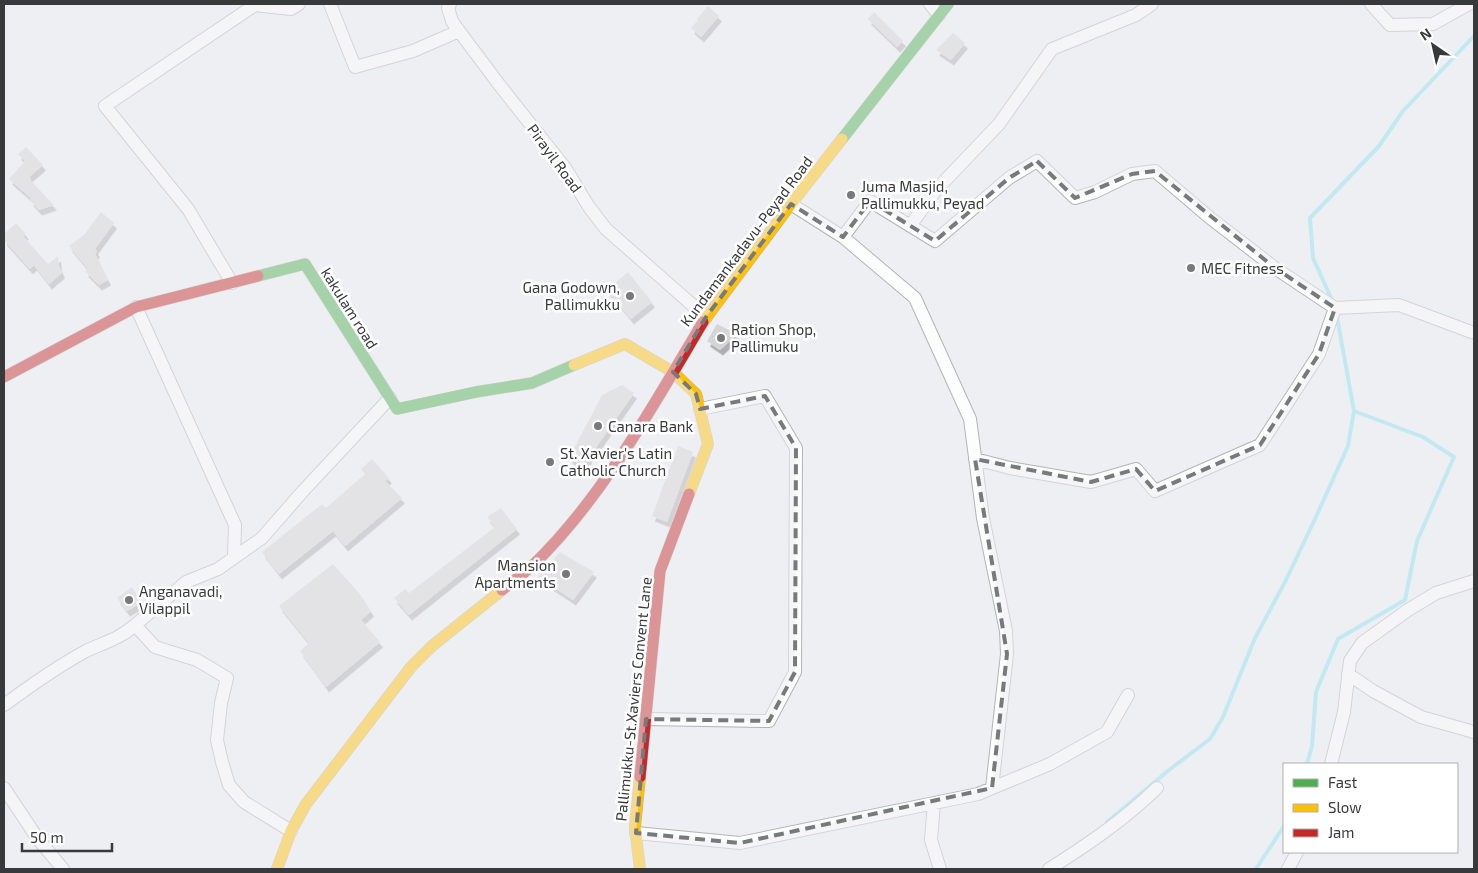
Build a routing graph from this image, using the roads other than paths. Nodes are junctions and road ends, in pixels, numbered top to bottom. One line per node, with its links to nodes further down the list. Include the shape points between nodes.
1 (254, 4): 2 (street, via 291,9); 15 (street, via 105,106 188,209)
2 (299, 4)
3 (330, 4): 11 (street, via 355,67 414,51)
4 (930, 4): 10 (street)
5 (948, 4): 10 (street, Kundamankadavu-Peyad Road)
6 (1152, 4): 13 (street, via 1136,15 1052,49 999,124 936,190)
7 (1371, 4): 8 (street, via 1390,25 1433,24)
8 (1470, 4)
9 (448, 5): 11 (street, Pirayil Road, via 452,21)
10 (939, 15): 12 (street, Kundamankadavu-Peyad Road)
11 (459, 31): 18 (street, Pirayil Road, via 566,169 606,230)
12 (791, 204): 14 (street); 18 (street, Kundamankadavu-Peyad Road)
13 (910, 226): 14 (street, via 870,201); 17 (street, via 934,241 1009,178 1037,161 1075,198 1132,174 1155,171 1275,268)
14 (843, 237): 24 (street, via 915,298 970,419)
15 (232, 283): 16 (street, kakulam road); 22 (street, kakulam road, via 305,264)
16 (136, 307): 21 (street, kakulam road); 25 (street, via 235,526)
17 (1336, 308): 19 (street, via 1399,305); 24 (street, via 1319,354 1260,445 1155,491 1136,470 1091,482)
18 (706, 317): 20 (street, Kundamankadavu-Peyad Road)
19 (1474, 333)
20 (673, 372): 22 (street, via 625,344 532,384 397,409); 23 (street, Pallimukku-St.Xaviers Convent Lane, via 696,394); 38 (street, Kundamankadavu-Peyad Road, via 604,481 571,523 532,566 432,646 412,667 306,804)
21 (4, 377)
22 (390, 398): 25 (street, via 262,538)
23 (700, 409): 31 (street, Pallimukku-St.Xaviers Convent Lane, via 708,444 660,571); 31 (street, via 765,396 796,448 795,672 770,721)
24 (975, 459): 35 (street, via 983,518 1006,631 1007,654)
25 (234, 558): 27 (street, via 218,569 186,582)
26 (1474, 581): 28 (street, via 1436,593 1362,643 1350,661)
27 (135, 626): 30 (street, via 127,633 85,652); 38 (street, via 155,647 197,660 227,678 217,740 229,785 244,802)
28 (1348, 674): 32 (street, via 1421,717); 33 (street, via 1344,712)
29 (1128, 695): 35 (street, via 1107,732 1050,764)
30 (4, 705)
31 (646, 719): 39 (street, Pallimukku-St.Xaviers Convent Lane)
32 (1474, 732)
33 (1331, 763)
34 (4, 788): 42 (street, via 38,839)
35 (992, 788): 37 (street)
36 (1157, 788): 45 (street, via 1089,844)
37 (934, 803): 39 (street, via 740,843); 41 (street, via 931,840)
38 (291, 831): 43 (street, Kundamankadavu-Peyad Road)
39 (636, 834): 44 (street, Pallimukku-St.Xaviers Convent Lane)
40 (1296, 853): 46 (street)
41 (938, 868)
42 (63, 869)
43 (278, 869)
44 (640, 869)
45 (1049, 869)
46 (1288, 869)

